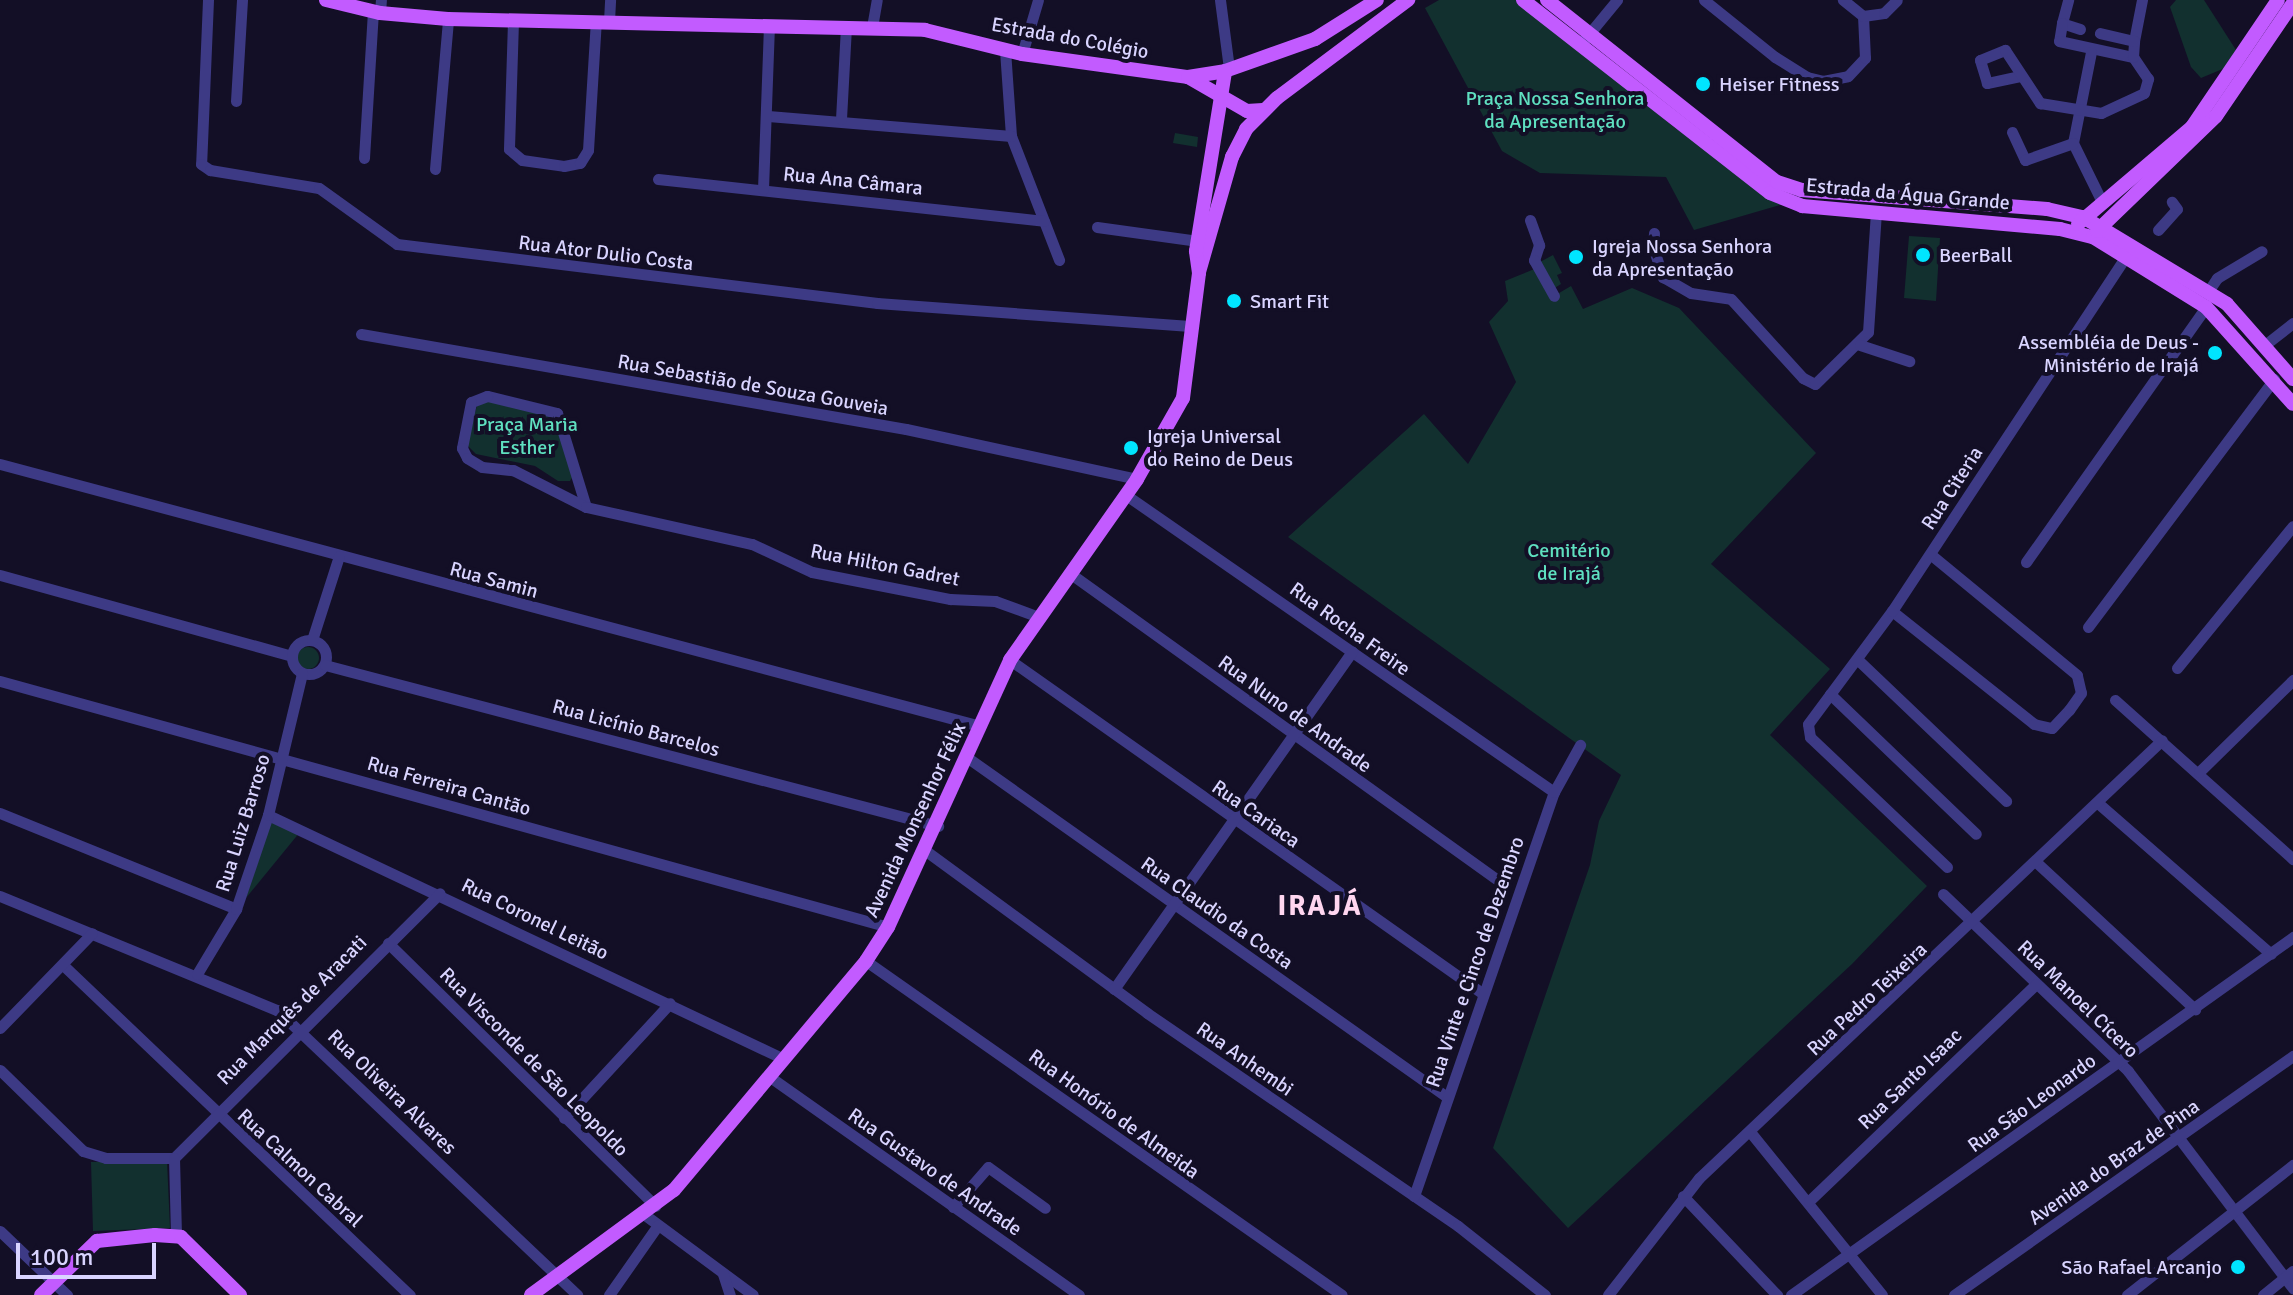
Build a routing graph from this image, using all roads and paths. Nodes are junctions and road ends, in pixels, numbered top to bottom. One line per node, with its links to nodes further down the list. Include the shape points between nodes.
1 (208, 0): 77 (street, Rua Ator Dulio Costa, via 201,164 319,188 397,244 877,303)
2 (242, 0): 42 (street)
3 (326, 0): 20 (main road, Estrada do Colégio)
4 (610, 0): 24 (street)
5 (877, 0): 28 (street)
6 (1038, 0): 36 (street)
7 (1220, 0): 38 (street)
8 (1377, 0): 38 (main road, via 1324,36)
9 (1408, 0): 44 (main road, Avenida Monsenhor Félix)
10 (1523, 0): 33 (main road, Estrada da Água Grande)
11 (1547, 0): 31 (main road, Estrada da Água Grande)
12 (1617, 0): 31 (street)
13 (1704, 0): 21 (street, via 1775,57 1823,81 1848,76 1865,58)
14 (1843, 0): 21 (street)
15 (1897, 0): 21 (street, via 1884,13)
16 (2068, 0): 25 (street)
17 (2142, 0): 32 (street)
18 (2278, 0): 55 (main road, via 2201,117)
19 (2293, 3): 61 (main road, via 2216,116)
20 (378, 8): 22 (main road, Estrada do Colégio); 50 (street)
21 (1863, 16)
22 (448, 19): 23 (main road, Estrada do Colégio); 51 (street)
23 (513, 21): 24 (main road, Estrada do Colégio); 24 (street, via 509,149 522,160 564,166 580,163 588,150)
24 (602, 21): 26 (main road, Estrada do Colégio)
25 (2062, 23): 29 (street); 35 (street, via 2059,41)
26 (769, 25): 27 (main road, Estrada do Colégio); 45 (street)
27 (846, 27): 28 (main road, Estrada do Colégio); 46 (street)
28 (872, 27): 34 (main road, Estrada do Colégio, via 925,30)
29 (2080, 29)
30 (2100, 33): 32 (street)
31 (1588, 34): 33 (street); 58 (main road, Estrada da Água Grande, via 1756,169 1786,186)
32 (2134, 41): 37 (street)
33 (1579, 46): 57 (main road, Estrada da Água Grande, via 1761,188 1802,206)
34 (1005, 50): 36 (main road, Estrada do Colégio); 48 (street)
35 (2091, 52): 37 (street); 43 (street)
36 (1022, 54): 40 (main road, Estrada do Colégio)
37 (2133, 57): 43 (street, via 2148,79 2144,93 2101,113)
38 (1227, 70): 40 (main road, Estrada do Colégio); 41 (main road, Avenida Monsenhor Félix)
39 (2020, 76): 43 (street, via 2040,103)
40 (1188, 77): 41 (main road, Estrada do Colégio)
41 (1223, 95): 44 (main road, Estrada do Colégio, via 1247,111); 54 (main road, Avenida Monsenhor Félix)
42 (236, 101)
43 (2080, 109): 49 (street)
44 (1263, 110): 62 (main road, Avenida Monsenhor Félix, via 1232,157)
45 (768, 116): 46 (street); 53 (street)
46 (841, 119): 48 (street)
47 (2012, 132): 49 (street, via 2025,160)
48 (1011, 136): 60 (street)
49 (2073, 143): 55 (street)
50 (364, 158)
51 (435, 169)
52 (658, 179): 53 (street, Rua Ana Câmara)
53 (763, 189): 60 (street, Rua Ana Câmara)
54 (1206, 199): 62 (main road, via 1209,223); 68 (main road, Avenida Monsenhor Félix)
55 (2101, 200): 58 (main road)
56 (2172, 202): 64 (street, via 2177,209)
57 (1876, 211): 65 (main road, Estrada da Água Grande); 80 (street, via 1872,318)
58 (2083, 217): 61 (main road, Estrada da Água Grande); 65 (main road)
59 (1530, 220): 74 (street, via 1539,245 1533,257)
60 (1044, 221): 71 (street)
61 (2109, 224): 67 (main road); 73 (main road, Estrada da Água Grande)
62 (1215, 226): 72 (main road, Avenida Monsenhor Félix)
63 (1097, 227): 68 (street)
64 (2158, 230)
65 (2073, 231): 67 (main road, Estrada da Água Grande)
66 (1654, 233): 80 (street, via 1663,277 1691,293 1731,299 1803,378 1815,384)
67 (2093, 237): 70 (main road, Estrada da Água Grande)
68 (1198, 241): 72 (main road, Avenida Monsenhor Félix)
69 (2262, 251): 73 (street, via 2217,278)
70 (2126, 256): 75 (main road, Estrada da Água Grande); 90 (street, Rua Citeria)
71 (1059, 260)
72 (1199, 273): 77 (main road, Avenida Monsenhor Félix)
73 (2209, 290): 79 (main road, Estrada da Água Grande)
74 (1554, 296)
75 (2206, 307): 82 (main road, Estrada da Água Grande); 92 (street)
76 (2293, 323): 79 (street)
77 (1193, 326): 86 (main road, Avenida Monsenhor Félix, via 1183,398)
78 (361, 334): 86 (street, Rua Sebastião de Souza Gouveia, via 906,429)
79 (2266, 344): 83 (main road, Estrada da Água Grande)
80 (1860, 345): 81 (street)
81 (1909, 361)
82 (2274, 379): 84 (main road, Estrada da Água Grande); 97 (street)
83 (2293, 379)
84 (2293, 404)
85 (0, 464): 91 (street, Rua Samin)
86 (1137, 479): 87 (main road, Avenida Monsenhor Félix)
87 (1126, 495): 93 (main road, Avenida Monsenhor Félix); 99 (street, Rua Rocha Freire)
88 (586, 507): 88 (street, Rua Hilton Gadret, via 557,413 487,396 471,402 462,448 467,458 482,467 513,470); 96 (street, Rua Hilton Gadret, via 766,548 812,572 950,599 995,601)
89 (2293, 526): 104 (street)
90 (1930, 554): 95 (street, Rua Citeria); 95 (street, via 2077,675 2081,693 2052,728 2034,724)
91 (339, 556): 98 (street); 110 (street, Rua Samin)
92 (2026, 562)
93 (1071, 574): 96 (main road, Avenida Monsenhor Félix); 111 (street, Rua Nuno de Andrade)
94 (0, 575): 100 (street)
95 (1892, 611): 101 (street, Rua Citeria)
96 (1039, 617): 102 (main road, Avenida Monsenhor Félix)
97 (2088, 627)
98 (312, 640): 100 (street, via 301,642); 103 (street, via 324,649)
99 (1352, 651): 111 (street); 117 (street, Rua Rocha Freire)
100 (292, 656): 105 (street)
101 (1857, 659): 108 (street, Rua Citeria); 118 (street)
102 (1010, 660): 110 (main road, Avenida Monsenhor Félix); 122 (street, Rua Cariaca)
103 (325, 665): 105 (street, via 312,674); 123 (street, Rua Licínio Barcelos)
104 (2177, 668)
105 (302, 673): 114 (street, Rua Luiz Barroso)
106 (2293, 680): 116 (street)
107 (0, 681): 114 (street, Rua Ferreira Cantão)
108 (1830, 694): 124 (street); 128 (street, Rua Citeria, via 1808,724 1810,737)
109 (2115, 700): 112 (street)
110 (980, 726): 115 (main road, Avenida Monsenhor Félix)
111 (1291, 735): 122 (street); 129 (street, Rua Nuno de Andrade)
112 (2162, 740): 116 (street); 119 (street, Rua Pedro Teixeira)
113 (1580, 745): 117 (street, Rua Vinte e Cinco de Dezembro)
114 (282, 758): 121 (street, Rua Luiz Barroso); 136 (street, Rua Ferreira Cantão)
115 (968, 758): 123 (main road, Avenida Monsenhor Félix); 133 (street, Rua Claudio da Costa)
116 (2199, 772): 126 (street)
117 (1554, 792): 146 (street, Rua Vinte e Cinco de Dezembro)
118 (2006, 801)
119 (2099, 804): 127 (street, Rua Pedro Teixeira); 140 (street)
120 (0, 813): 134 (street)
121 (268, 815): 130 (street, Rua Coronel Leitão); 134 (street, Rua Luiz Barroso)
122 (1232, 819): 133 (street); 146 (street, Rua Cariaca)
123 (938, 826): 125 (main road, Avenida Monsenhor Félix)
124 (1976, 834)
125 (926, 851): 136 (main road, Avenida Monsenhor Félix); 145 (street, Rua Anhembi)
126 (2293, 859)
127 (2036, 862): 135 (street, Rua Pedro Teixeira); 148 (street)
128 (1947, 867)
129 (1499, 881)
130 (440, 893): 139 (street, Rua Marquês de Aracati); 147 (street, Rua Coronel Leitão)
131 (1943, 894): 135 (street, Rua Manoel Cícero)
132 (0, 896): 137 (street, Rua Oliveira Alvares)
133 (1172, 904): 145 (street); 156 (street, Rua Claudio da Costa)
134 (236, 909): 143 (street, Rua Luiz Barroso)
135 (1974, 923): 144 (street, Rua Manoel Cícero); 159 (street, Rua Pedro Teixeira)
136 (888, 927): 141 (main road, Avenida Monsenhor Félix)
137 (92, 933): 142 (street); 143 (street, Rua Oliveira Alvares)
138 (2293, 937): 140 (street, Rua São Leonardo)
139 (388, 943): 150 (street, Rua Marquês de Aracati); 158 (street, Rua Visconde de São Leopoldo)
140 (2271, 954): 148 (street, Rua São Leonardo)
141 (866, 961): 152 (main road, Avenida Monsenhor Félix); 189 (street, Rua Honório de Almeida)
142 (63, 965): 149 (street); 157 (street, Rua Calmon Cabral)
143 (197, 974): 150 (street, Rua Oliveira Alvares, via 277,1010)
144 (2036, 984): 153 (street, Rua Manoel Cícero); 165 (street, Rua Santo Isaac)
145 (1114, 989): 163 (street, Rua Anhembi)
146 (1482, 993): 156 (street, Rua Vinte e Cinco de Dezembro)
147 (670, 1003): 152 (street, Rua Coronel Leitão); 158 (street)
148 (2195, 1009): 153 (street, Rua São Leonardo)
149 (0, 1028)
150 (300, 1028): 157 (street, Rua Marquês de Aracati); 176 (street, Rua Oliveira Alvares)
151 (2293, 1056): 160 (street, Avenida do Braz de Pina)
152 (784, 1059): 155 (main road, Avenida Monsenhor Félix)
153 (2120, 1062): 160 (street, Rua Manoel Cícero); 173 (street, Rua São Leonardo)
154 (0, 1070): 161 (street, via 83,1151 106,1158)
155 (770, 1077): 166 (street, Rua Gustavo de Andrade); 168 (main road, Avenida Monsenhor Félix, via 701,1162)
156 (1447, 1097): 163 (street, Rua Vinte e Cinco de Dezembro)
157 (217, 1114): 161 (street, Rua Marquês de Aracati); 182 (street, Rua Calmon Cabral)
158 (564, 1118): 168 (street, Rua Visconde de São Leopoldo)
159 (1751, 1133): 164 (street, Rua Pedro Teixeira); 165 (street)
160 (2179, 1138): 169 (street, Rua Manoel Cícero); 195 (street, Avenida do Braz de Pina)
161 (174, 1158): 172 (street)
162 (2293, 1165): 169 (street)
163 (1414, 1196): 190 (street, Rua Anhembi)
164 (1683, 1196): 191 (street, Rua Pedro Teixeira); 192 (street)
165 (1809, 1201): 173 (street)
166 (953, 1207): 167 (street, via 988,1167); 188 (street, Rua Gustavo de Andrade)
167 (1045, 1208)
168 (650, 1210): 170 (street, Rua Visconde de São Leopoldo); 176 (main road, Avenida Monsenhor Félix)
169 (2233, 1211): 175 (street, Rua Manoel Cícero); 196 (street)
170 (658, 1225): 174 (street, Rua Visconde de São Leopoldo); 185 (street)
171 (0, 1231): 177 (street)
172 (176, 1236): 177 (main road, via 97,1241); 181 (main road)
173 (1852, 1253): 193 (street, Rua São Leonardo); 194 (street)
174 (723, 1273): 186 (street); 187 (street, Rua Visconde de São Leopoldo)
175 (2289, 1274): 178 (street, Rua Manoel Cícero); 197 (street)
176 (559, 1276): 183 (main road, Avenida Monsenhor Félix); 184 (street, Rua Oliveira Alvares)
177 (54, 1282): 179 (main road); 180 (street)
178 (2293, 1288)
179 (41, 1295)
180 (67, 1295)
181 (240, 1295)
182 (410, 1295)
183 (531, 1295)
184 (577, 1295)
185 (609, 1295)
186 (730, 1295)
187 (753, 1295)
188 (1079, 1295)
189 (1342, 1295)
190 (1545, 1295)
191 (1608, 1295)
192 (1777, 1295)
193 (1791, 1295)
194 (1882, 1295)
195 (1954, 1295)
196 (2127, 1295)
197 (2263, 1295)

